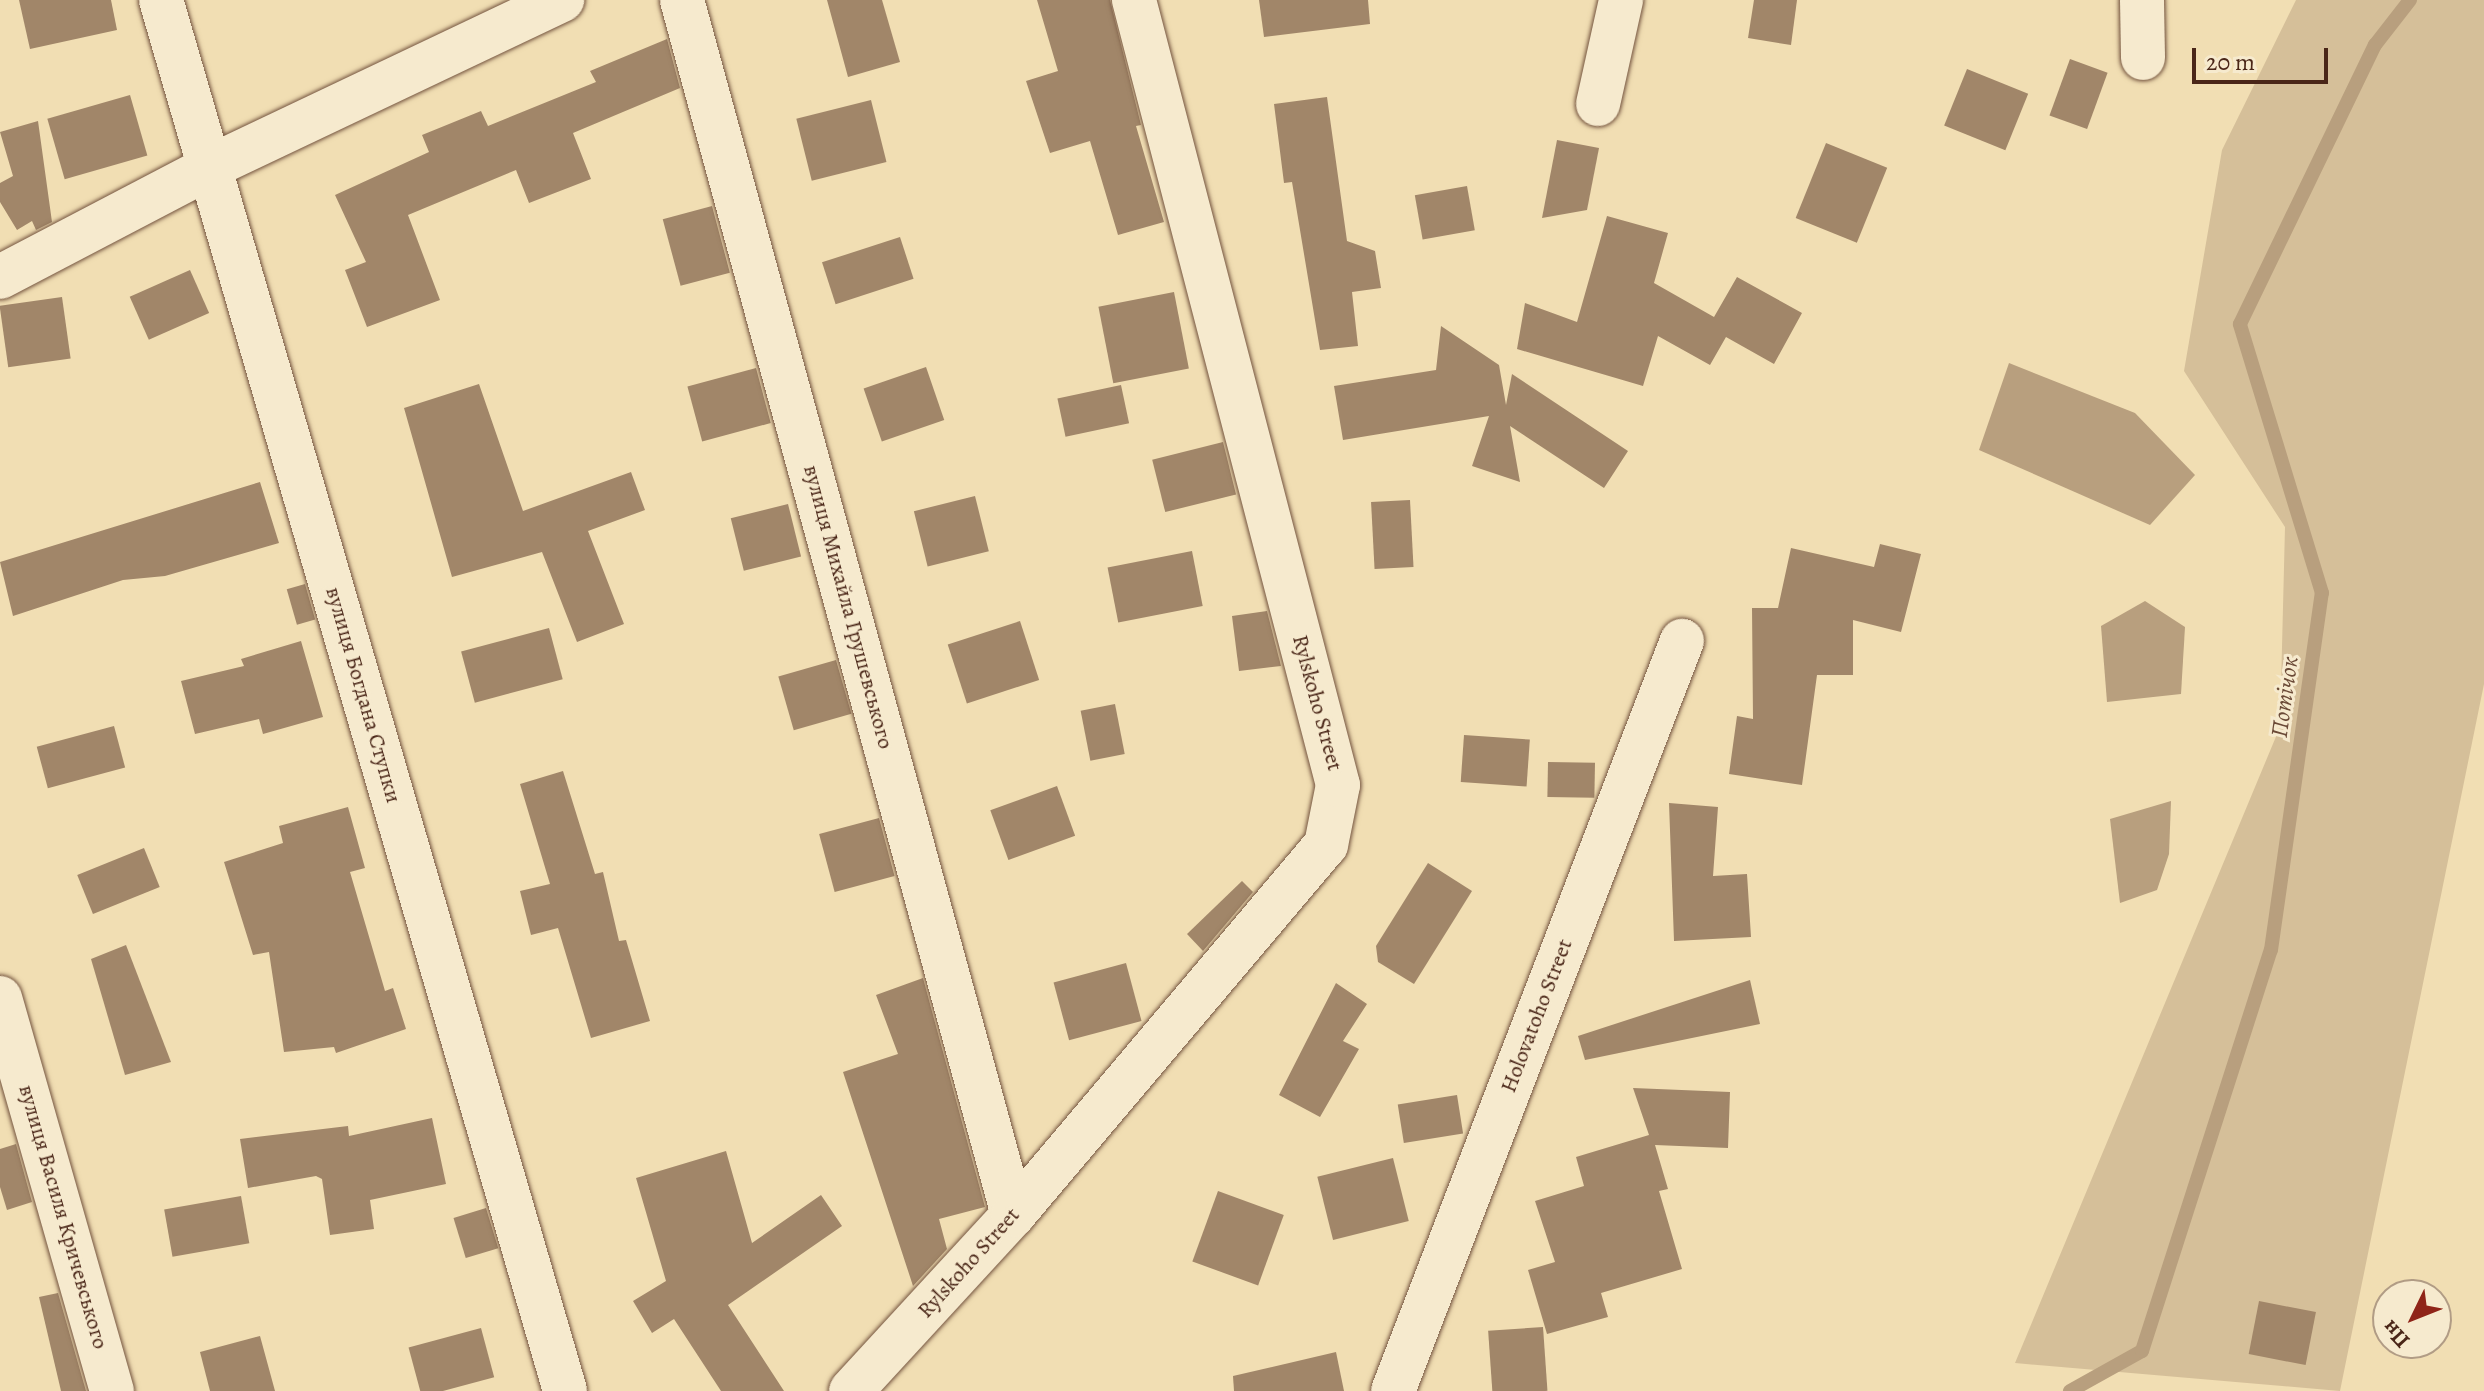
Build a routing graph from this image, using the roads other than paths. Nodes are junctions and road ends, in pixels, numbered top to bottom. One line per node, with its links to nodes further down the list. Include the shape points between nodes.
1 (161, 0): 9 (street, вулиця Богдана Ступки)
2 (562, 0): 9 (street)
3 (682, 0): 13 (street, вулиця Михайла Грушевського)
4 (1134, 0): 13 (street, Rylskoho Street, via 1338,785 1326,845)
5 (1621, 0): 8 (street)
6 (2142, 0): 7 (street)
7 (2143, 58)
8 (1598, 104)
9 (210, 167): 10 (street); 15 (street, вулиця Богдана Ступки)
10 (0, 277)
11 (1682, 641): 17 (street, Holovatoho Street)
12 (0, 998): 14 (street, вулиця Василя Кричевського)
13 (1013, 1215): 16 (street, Rylskoho Street)
14 (112, 1391)
15 (565, 1391)
16 (851, 1391)
17 (1393, 1391)

